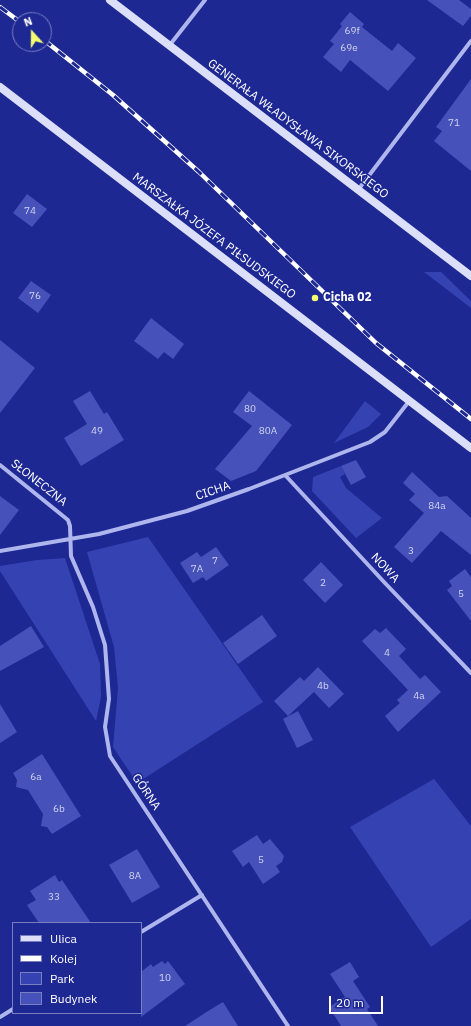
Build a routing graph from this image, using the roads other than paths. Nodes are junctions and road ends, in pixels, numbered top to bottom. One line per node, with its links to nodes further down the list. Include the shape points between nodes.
1 (110, 0): 4 (main road, GENERAŁA WŁADYSŁAWA SIKORSKIEGO)
2 (204, 0): 4 (street)
3 (471, 41): 6 (street)
4 (169, 46): 6 (main road, GENERAŁA WŁADYSŁAWA SIKORSKIEGO)
5 (0, 87): 8 (main road, MARSZAŁKA JÓZEFA PIŁSUDSKIEGO)
6 (358, 190): 7 (main road, GENERAŁA WŁADYSŁAWA SIKORSKIEGO)
7 (471, 276)
8 (410, 400): 9 (main road, MARSZAŁKA JÓZEFA PIŁSUDSKIEGO); 11 (street, CICHA, via 385,432 370,442)
9 (471, 448)
10 (0, 465): 12 (street, SŁONECZNA, via 66,517)
11 (285, 475): 12 (street, CICHA, via 187,511); 14 (street, NOWA)
12 (71, 539): 13 (street, CICHA); 15 (street, GÓRNA, via 71,556 94,607 105,645 109,699 106,727 110,756)
13 (0, 551)
14 (471, 673)
15 (202, 895): 16 (street); 19 (street, GÓRNA)
16 (142, 931)
17 (12, 1010): 18 (street)
18 (0, 1017)
19 (288, 1026)

